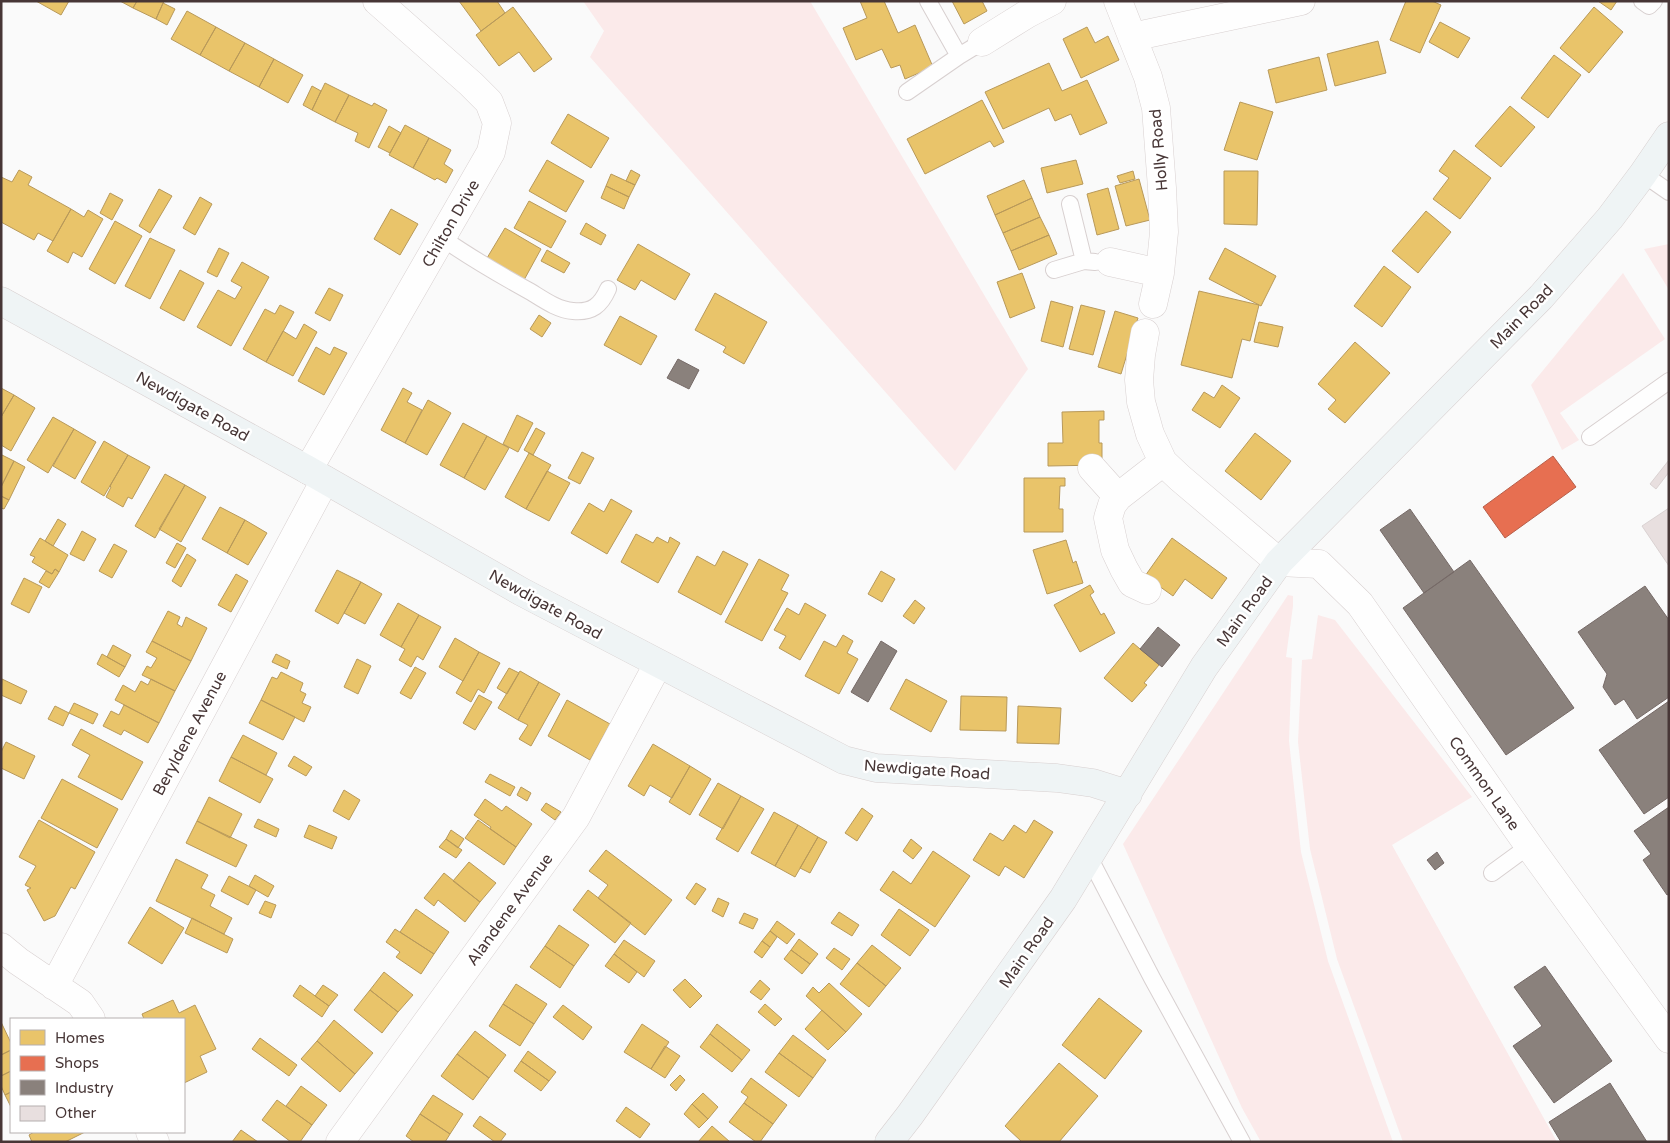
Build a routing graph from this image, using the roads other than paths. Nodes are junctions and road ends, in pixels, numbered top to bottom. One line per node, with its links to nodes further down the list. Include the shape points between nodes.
1 (377, 1): 17 (street, Chilton Drive, via 489,102 497,123 491,152)
2 (928, 1): 11 (lane)
3 (1052, 1): 8 (street)
4 (1118, 1): 9 (street, Holly Road)
5 (1300, 1): 9 (street)
6 (1642, 1): 7 (lane, via 1649,6)
7 (1654, 1)
8 (1025, 7): 10 (street)
9 (1132, 37): 20 (street, Holly Road, via 1156,108 1164,232)
10 (982, 42): 11 (lane)
11 (959, 56): 12 (lane)
12 (907, 92)
13 (1669, 136): 14 (main road, Main Road)
14 (1643, 174): 15 (lane); 31 (main road, Main Road, via 1610,218 1541,296)
15 (1669, 192)
16 (1070, 204): 18 (lane)
17 (442, 238): 21 (lane, via 558,308 572,311 596,308); 29 (street, Chilton Drive)
18 (1097, 262): 19 (lane); 20 (street)
19 (1054, 270)
20 (1160, 273): 23 (street, Holly Road)
21 (608, 289)
22 (1, 301): 29 (main road, Newdigate Road)
23 (1153, 304)
24 (1145, 333): 27 (street, via 1140,402 1150,434)
25 (1669, 381): 26 (lane)
26 (1590, 437)
27 (1164, 462): 30 (street); 31 (street)
28 (1092, 468): 30 (street)
29 (316, 475): 33 (main road, Newdigate Road, via 522,592); 39 (street, Beryldene Avenue)
30 (1118, 497): 32 (street, via 1108,518 1115,550 1132,583)
31 (1279, 562): 34 (main road, Main Road, via 1204,667); 35 (street, Common Lane, via 1319,564 1360,604)
32 (1147, 590)
33 (658, 664): 34 (main road, Newdigate Road, via 844,760 876,768 1056,778 1093,783); 42 (street, Alandene Avenue, via 576,817)
34 (1128, 794): 36 (main road, Main Road)
35 (1529, 846): 37 (lane); 41 (street, Common Lane)
36 (1089, 858): 43 (main road, Main Road, via 1002,987); 44 (lane)
37 (1492, 873)
38 (1, 947): 39 (street)
39 (54, 986): 40 (street, via 80,1003)
40 (90, 1018)
41 (1669, 1039)
42 (340, 1142)
43 (888, 1142)
44 (1242, 1142)

